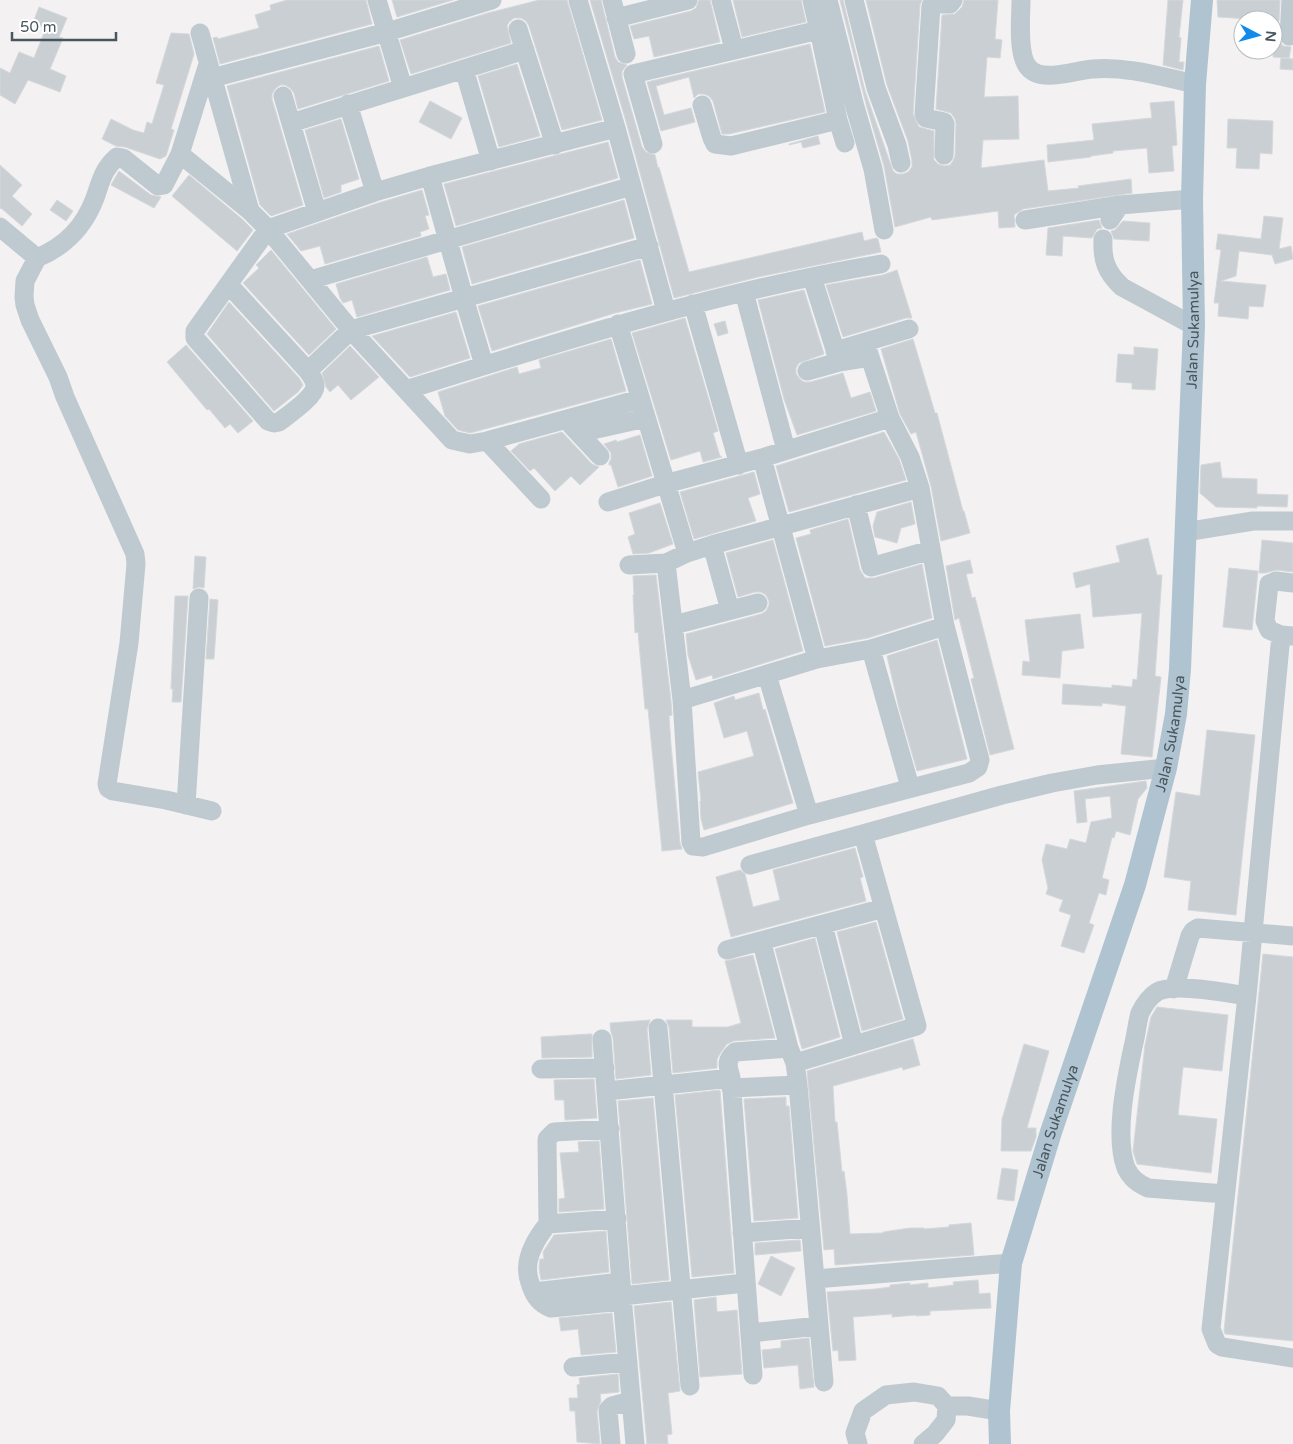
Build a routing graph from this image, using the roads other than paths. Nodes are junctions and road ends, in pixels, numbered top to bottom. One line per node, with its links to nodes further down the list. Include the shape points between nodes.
1 (377, 0): 16 (street)
2 (492, 0): 16 (street)
3 (578, 0): 31 (street)
4 (688, 0): 13 (street)
5 (721, 0): 19 (street)
6 (812, 0): 15 (street)
7 (828, 0): 48 (street, via 854,107 874,169)
8 (854, 0): 38 (street, via 876,88)
9 (953, 0): 36 (street, via 950,4 932,6 924,114 926,118 946,124)
10 (1021, 0): 24 (street, via 1021,50 1023,60 1033,72 1048,76 1107,68)
11 (1291, 0): 18 (street)
12 (1200, 1): 24 (main road, Jalan Sukamulya)
13 (614, 9): 21 (street)
14 (518, 29): 20 (street)
15 (819, 30): 19 (street); 29 (street)
16 (387, 32): 23 (street); 25 (street)
17 (200, 34): 23 (street)
18 (1289, 36)
19 (734, 49): 33 (street, via 633,74)
20 (525, 50): 22 (street); 34 (street)
21 (626, 54)
22 (464, 69): 25 (street); 37 (street)
23 (210, 71): 35 (street); 43 (street)
24 (1195, 84): 42 (main road, Jalan Sukamulya)
25 (403, 88): 27 (street)
26 (283, 96): 30 (street)
27 (348, 104): 30 (street); 41 (street)
28 (702, 105): 29 (street, via 715,144 723,146)
29 (838, 120): 32 (street)
30 (291, 123): 44 (street)
31 (616, 128): 34 (street); 40 (street)
32 (844, 142)
33 (654, 144)
34 (555, 145): 37 (street)
35 (180, 154): 43 (street); 52 (street, via 164,185 160,186 117,156 104,171 85,221 53,252)
36 (944, 155)
37 (491, 161): 39 (street)
38 (901, 163)
39 (430, 176): 41 (street); 49 (street)
40 (632, 186): 49 (street); 51 (street)
41 (375, 192): 44 (street)
42 (1192, 198): 45 (street, via 1115,213); 62 (main road, Jalan Sukamulya)
43 (250, 211): 47 (street)
44 (317, 212): 47 (street)
45 (1025, 220)
46 (0, 226): 52 (street)
47 (268, 230): 55 (street); 56 (street)
48 (884, 230)
49 (448, 239): 55 (street); 58 (street)
50 (1103, 239): 62 (street, via 1102,254 1106,268 1122,287)
51 (649, 246): 58 (street); 60 (street)
52 (37, 258): 108 (street, via 25,281 27,313 136,559 129,643 108,788)
53 (880, 264): 54 (street)
54 (812, 277): 57 (street); 66 (street)
55 (310, 280): 64 (street)
56 (229, 286): 68 (street); 68 (street, via 194,335 268,422 280,422 312,395 315,384)
57 (744, 292): 59 (street); 77 (street)
58 (464, 298): 64 (street); 67 (street)
59 (693, 304): 60 (street); 80 (street)
60 (666, 311): 61 (street)
61 (618, 324): 67 (street); 71 (street)
62 (1194, 326): 88 (main road, Jalan Sukamulya)
63 (909, 329): 65 (street)
64 (351, 330): 68 (street); 70 (street)
65 (867, 350): 66 (street); 73 (street)
66 (837, 357): 69 (street)
67 (484, 365): 70 (street)
68 (308, 371)
69 (808, 371)
70 (406, 390): 76 (street, via 452,440 462,444)
71 (640, 399): 72 (street); 74 (street)
72 (646, 418): 75 (street); 81 (street)
73 (890, 418): 77 (street); 82 (street, via 910,458)
74 (565, 419): 75 (street); 76 (street)
75 (579, 432): 78 (street)
76 (488, 441): 83 (street)
77 (786, 450): 79 (street)
78 (600, 456)
79 (762, 458): 80 (street); 87 (street)
80 (738, 465): 81 (street)
81 (665, 484): 84 (street); 91 (street)
82 (920, 488): 85 (street); 90 (street)
83 (541, 499)
84 (608, 502)
85 (856, 505): 87 (street); 90 (street, via 871,567)
86 (1293, 521): 88 (street, via 1253,521)
87 (781, 527): 89 (street); 102 (street)
88 (1185, 532): 105 (main road, Jalan Sukamulya, via 1180,669)
89 (712, 545): 91 (street); 97 (street)
90 (931, 550): 99 (street)
91 (686, 553): 92 (street)
92 (666, 563): 93 (street); 98 (street)
93 (628, 565)
94 (1293, 583): 100 (street, via 1276,581 1269,584 1265,621 1269,630)
95 (199, 598): 108 (street)
96 (758, 603): 97 (street)
97 (730, 610): 98 (street)
98 (674, 625): 104 (street)
99 (945, 626): 101 (street); 106 (street, via 980,760 978,767 969,773)
100 (1287, 636): 115 (street)
101 (872, 649): 102 (street); 106 (street)
102 (817, 659): 103 (street)
103 (767, 675): 104 (street); 110 (street)
104 (682, 700): 110 (street, via 693,846 703,847)
105 (1166, 768): 111 (street, via 1052,783); 137 (main road, Jalan Sukamulya, via 1135,885 1051,1132)
106 (910, 787): 107 (street)
107 (862, 800): 110 (street); 111 (street)
108 (186, 805): 109 (street)
109 (212, 811)
110 (809, 815)
111 (866, 832): 112 (street); 113 (street)
112 (750, 865)
113 (884, 908): 114 (street); 123 (street, via 917,1026)
114 (823, 925): 118 (street); 123 (street)
115 (1252, 932): 116 (street); 119 (street, via 1205,928 1193,931); 120 (street)
116 (1293, 936)
117 (763, 948): 124 (street)
118 (727, 950)
119 (1174, 989): 120 (street); 132 (street, via 1158,991 1140,1014 1124,1089 1121,1122 1123,1156 1132,1178 1148,1188)
120 (1247, 996): 132 (street)
121 (658, 1028): 128 (street)
122 (602, 1039): 125 (street)
123 (854, 1045): 124 (street)
124 (792, 1055): 127 (street, via 735,1052 728,1062); 129 (street)
125 (605, 1068): 126 (street); 130 (street)
126 (541, 1070)
127 (731, 1083): 128 (street); 129 (street); 136 (street)
128 (664, 1085): 130 (street); 140 (street)
129 (798, 1085): 135 (street)
130 (607, 1091): 131 (street)
131 (610, 1129): 133 (street); 134 (street, via 554,1132 547,1139)
132 (1225, 1194): 144 (street, via 1211,1319 1214,1339 1222,1347)
133 (617, 1220): 134 (street); 141 (street)
134 (548, 1224): 141 (street, via 539,1234 529,1263 528,1274 534,1292)
135 (810, 1228): 136 (street); 138 (street)
136 (742, 1233): 139 (street)
137 (1011, 1263): 138 (street); 152 (main road, Jalan Sukamulya)
138 (815, 1279): 142 (street)
139 (745, 1283): 140 (street); 143 (street)
140 (680, 1291): 141 (street); 149 (street)
141 (622, 1293): 145 (street)
142 (819, 1326): 143 (street); 148 (street)
143 (750, 1333): 147 (street)
144 (1293, 1358)
145 (628, 1362): 146 (street); 150 (street)
146 (573, 1367)
147 (753, 1375)
148 (824, 1382)
149 (690, 1386)
150 (631, 1401): 153 (street, via 609,1407); 154 (street)
151 (946, 1406): 152 (street); 155 (street, via 938,1396 914,1392 886,1395 863,1410 855,1433); 156 (street, via 946,1420)
152 (999, 1411): 157 (main road, Jalan Sukamulya)
153 (611, 1444)
154 (635, 1444)
155 (858, 1444)
156 (923, 1444)
157 (1000, 1444)

